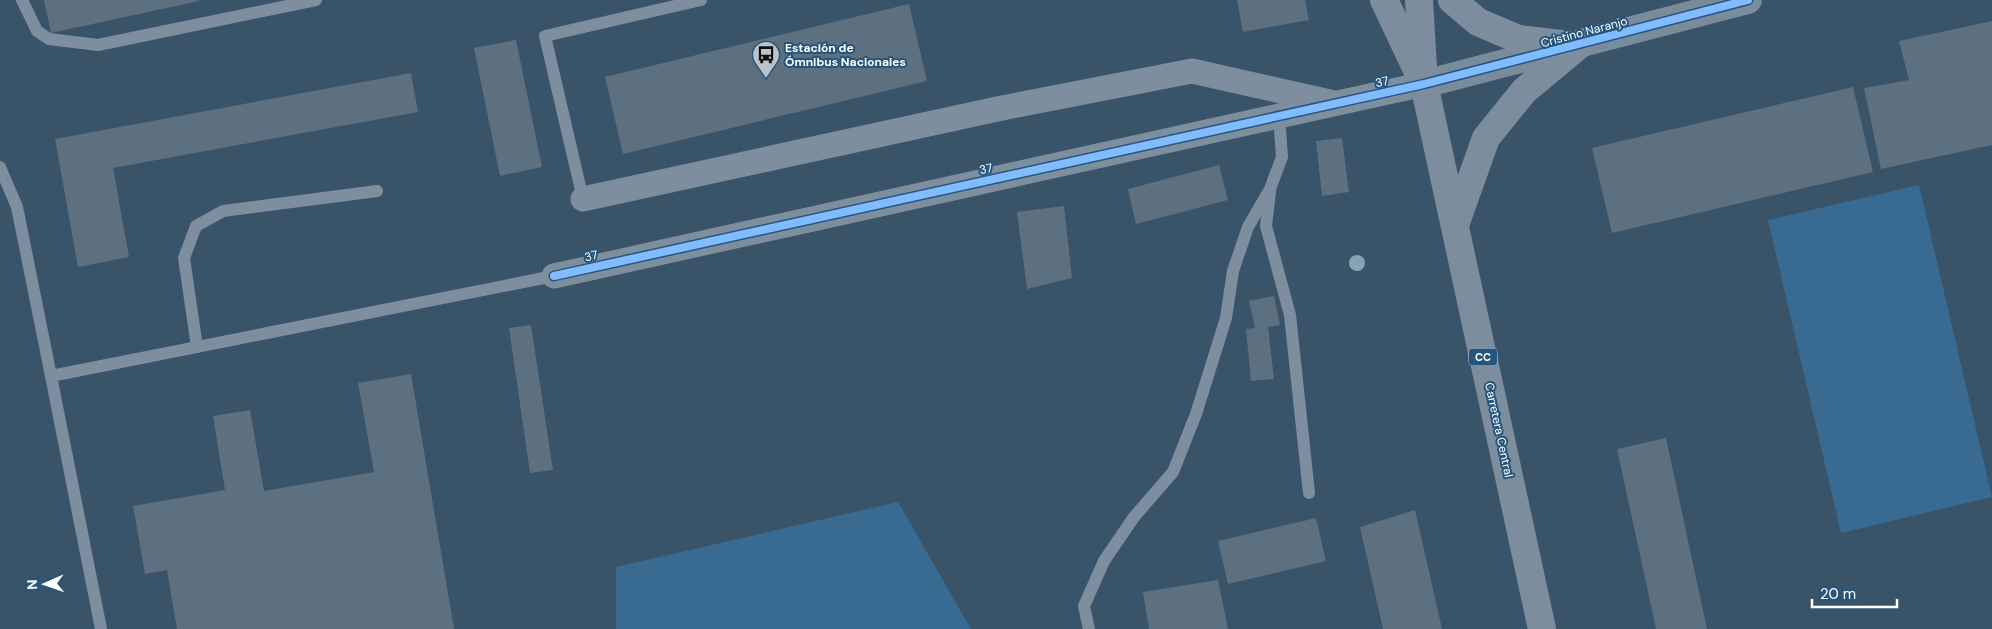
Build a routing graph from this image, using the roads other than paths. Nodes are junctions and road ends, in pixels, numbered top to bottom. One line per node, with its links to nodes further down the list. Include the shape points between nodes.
1 (22, 0): 2 (lane, via 37,31 49,39 98,45)
2 (316, 0)
3 (701, 0): 15 (lane, via 545,36)
4 (1384, 0): 9 (main road, Carretera Central / CC)
5 (1419, 0): 9 (main road, Carretera Central / CC)
6 (1452, 0): 8 (main road, via 1478,22 1518,39)
7 (1748, 0): 8 (street, Cristino Naranjo)
8 (1578, 46): 9 (street, Cristino Naranjo); 16 (main road, via 1524,91 1486,138)
9 (1424, 84): 10 (street, 37); 16 (main road, Carretera Central / CC)
10 (1337, 103): 11 (street, 37); 15 (street, 37, via 1192,71 1002,108)
11 (1279, 116): 13 (lane, via 1282,157); 17 (street, 37)
12 (0, 167): 19 (lane, via 18,207)
13 (1270, 189): 20 (lane, via 1266,226 1290,315); 22 (lane, via 1248,227 1234,271 1214,360 1173,472 1134,517 1104,562 1084,606)
14 (377, 191): 18 (lane, via 223,211 196,226 184,258)
15 (582, 199)
16 (1455, 225): 23 (main road, Carretera Central / CC)
17 (554, 276): 18 (lane)
18 (197, 347): 19 (lane)
19 (51, 376): 21 (lane)
20 (1309, 493)
21 (101, 629)
22 (1089, 629)
23 (1542, 629)

